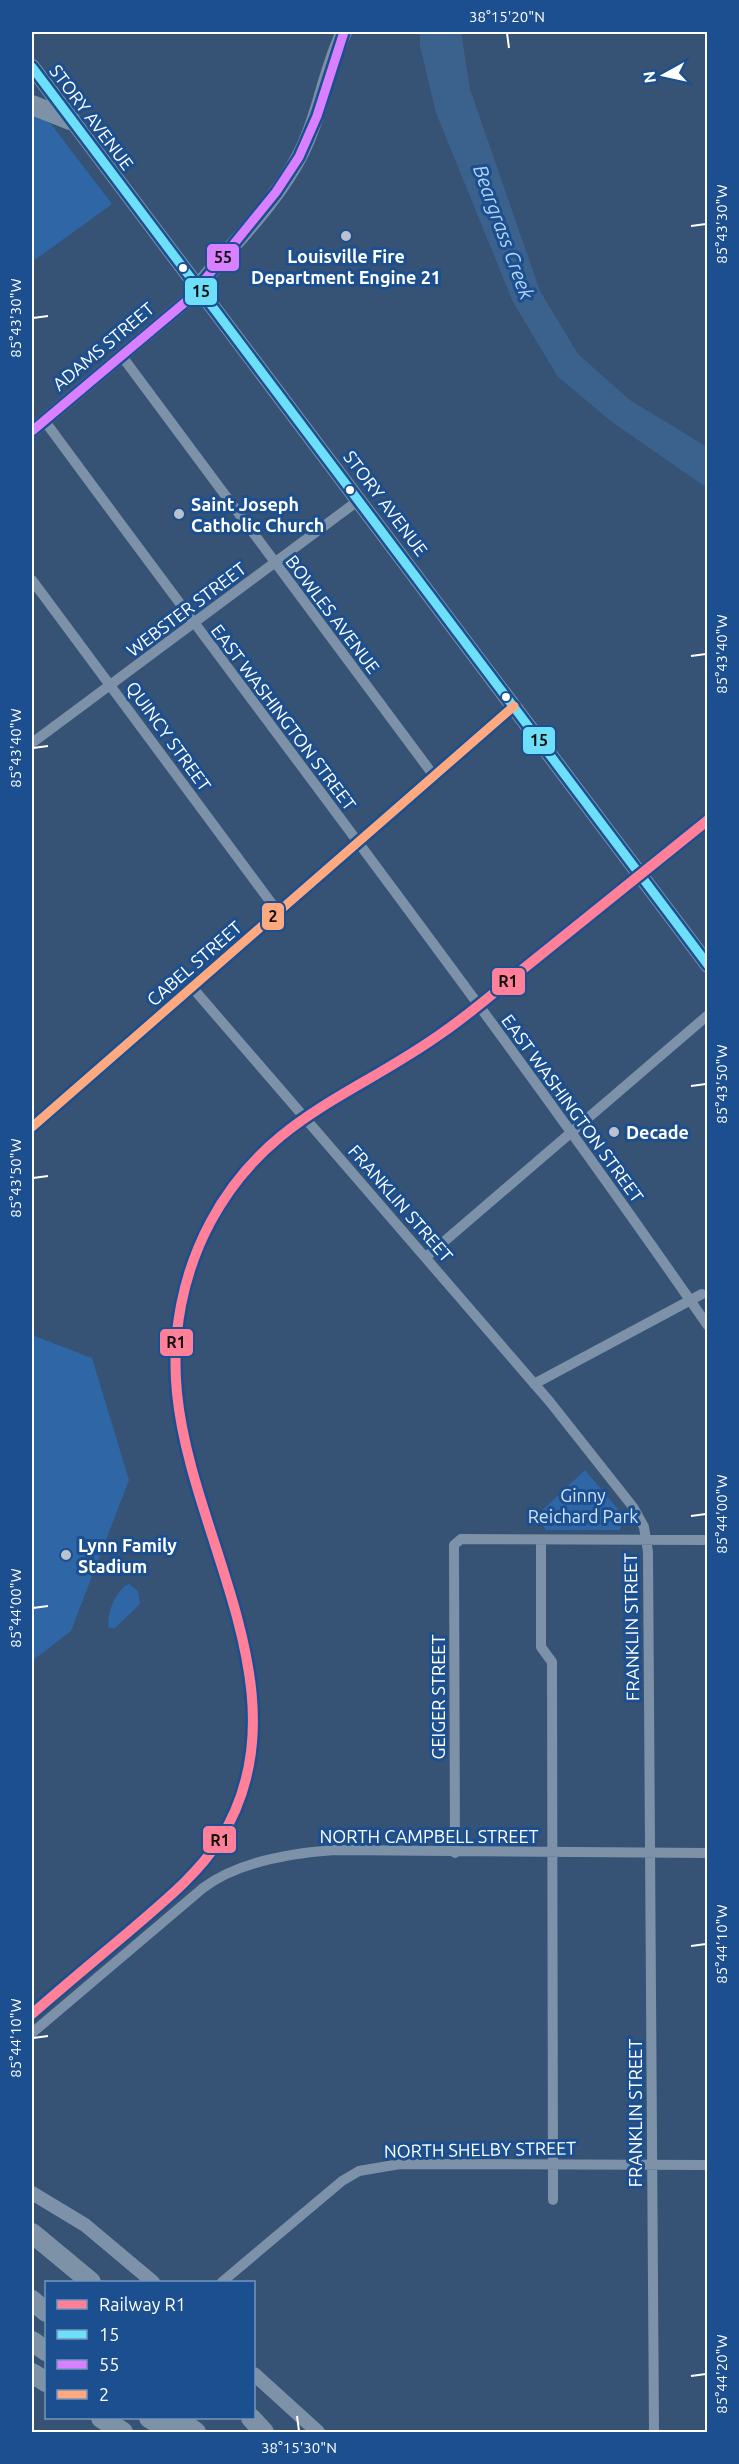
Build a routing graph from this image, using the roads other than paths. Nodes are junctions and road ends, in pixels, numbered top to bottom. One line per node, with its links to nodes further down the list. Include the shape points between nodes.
1 (344, 32): 5 (main road, via 317,116 299,157 276,192)
2 (32, 68): 4 (main road, STORY AVENUE)
3 (32, 105): 4 (highway)
4 (70, 120): 5 (main road, STORY AVENUE)
5 (197, 288): 6 (street, ADAMS STREET); 9 (main road, STORY AVENUE)
6 (121, 355): 7 (street, ADAMS STREET); 10 (street, BOWLES AVENUE)
7 (44, 420): 8 (street, ADAMS STREET); 12 (street, EAST WASHINGTON STREET)
8 (32, 431)
9 (359, 500): 10 (street, WEBSTER STREET); 14 (main road, STORY AVENUE)
10 (276, 563): 12 (street, WEBSTER STREET); 16 (street, BOWLES AVENUE)
11 (32, 580): 13 (street, QUINCY STREET)
12 (194, 623): 13 (street, WEBSTER STREET); 17 (street, EAST WASHINGTON STREET)
13 (111, 686): 15 (street, WEBSTER STREET); 18 (street, QUINCY STREET)
14 (514, 706): 16 (street, CABEL STREET); 19 (main road, STORY AVENUE)
15 (32, 743)
16 (434, 776): 17 (street, CABEL STREET)
17 (358, 843): 18 (street, CABEL STREET); 23 (street, EAST WASHINGTON STREET)
18 (278, 912): 20 (street, CABEL STREET)
19 (707, 964)
20 (191, 986): 22 (street, CABEL STREET); 24 (street, FRANKLIN STREET)
21 (708, 1015): 23 (street)
22 (32, 1127)
23 (572, 1132): 24 (street); 26 (street, EAST WASHINGTON STREET)
24 (426, 1257): 28 (street, FRANKLIN STREET)
25 (702, 1293): 26 (street)
26 (690, 1300): 27 (street, EAST WASHINGTON STREET); 28 (street)
27 (708, 1326)
28 (534, 1384): 30 (street, FRANKLIN STREET, via 633,1507)
29 (541, 1540): 30 (street); 32 (street, GEIGER STREET, via 461,1539 454,1545); 33 (street, via 540,1647 552,1662)
30 (646, 1540): 31 (street); 35 (street, FRANKLIN STREET)
31 (708, 1540)
32 (455, 1853): 33 (street, NORTH CAMPBELL STREET); 36 (street, NORTH CAMPBELL STREET, via 317,1851 230,1872 203,1888)
33 (553, 1853): 35 (street, NORTH CAMPBELL STREET); 37 (street)
34 (708, 1853): 35 (street, NORTH CAMPBELL STREET)
35 (650, 1854): 38 (street, FRANKLIN STREET)
36 (32, 2033)
37 (554, 2164): 38 (street, NORTH SHELBY STREET); 41 (street); 45 (street, NORTH SHELBY STREET, via 400,2164 359,2171 342,2181)
38 (652, 2165): 39 (street, NORTH SHELBY STREET); 62 (street, FRANKLIN STREET)
39 (708, 2165)
40 (32, 2193): 44 (street, via 85,2225)
41 (553, 2200)
42 (32, 2233): 43 (highway)
43 (89, 2281)
44 (151, 2281)
45 (224, 2281)
46 (32, 2289): 47 (highway)
47 (45, 2297)
48 (32, 2300): 49 (highway)
49 (45, 2311)
50 (32, 2341): 51 (highway)
51 (45, 2350)
52 (32, 2373): 54 (highway)
53 (255, 2375): 61 (street)
54 (45, 2381)
55 (102, 2419): 58 (highway)
56 (151, 2419): 59 (highway)
57 (178, 2419): 60 (highway)
58 (123, 2433)
59 (172, 2433)
60 (196, 2433)
61 (318, 2433)
62 (654, 2433)

